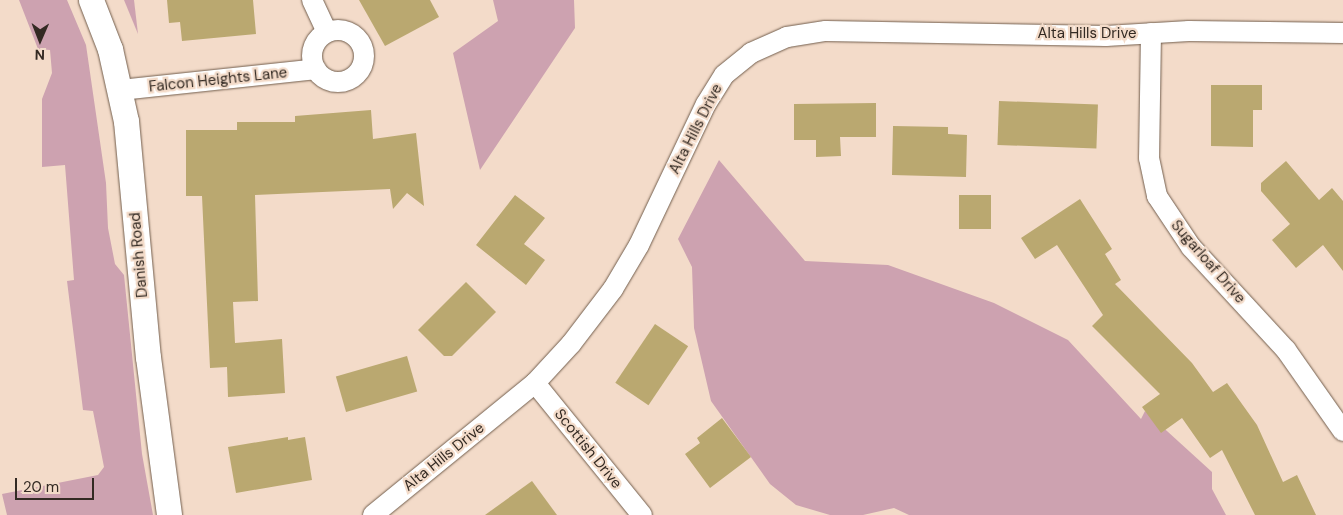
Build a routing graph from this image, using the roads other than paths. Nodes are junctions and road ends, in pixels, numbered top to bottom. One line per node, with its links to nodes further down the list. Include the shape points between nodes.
1 (91, 0): 7 (street, Danish Road, via 110,48)
2 (312, 0): 3 (street)
3 (327, 32): 6 (street, via 315,44 313,61); 6 (street, via 344,31 358,39 363,64 353,77 337,81 321,75)
4 (1150, 33): 5 (street, Alta Hills Drive); 8 (street, Alta Hills Drive, via 1106,36 826,31 787,37 751,53 724,76 706,104 639,245 613,289 571,344); 9 (street, Sugarloaf Drive, via 1149,158 1157,196 1191,247 1286,350)
5 (1343, 33)
6 (316, 69): 7 (street, Falcon Heights Lane)
7 (121, 90): 10 (street, Danish Road, via 132,158 159,454)
8 (535, 383): 11 (street, Alta Hills Drive); 12 (street, Scottish Drive)
9 (1343, 431)
10 (169, 515)
11 (373, 515)
12 (642, 515)

